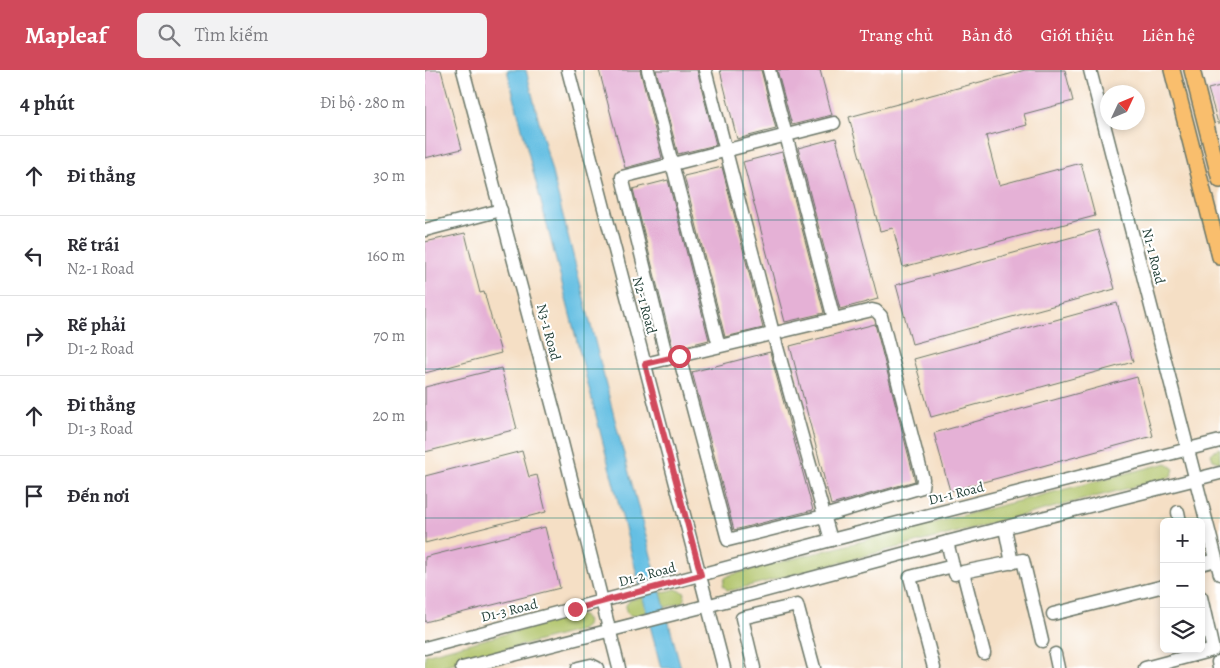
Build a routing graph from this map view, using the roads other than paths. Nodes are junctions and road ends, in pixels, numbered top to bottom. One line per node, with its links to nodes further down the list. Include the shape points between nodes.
1 (463, 70): 15 (street, N3-1 Road)
2 (568, 70): 22 (street, N2-1 Road)
3 (648, 70): 13 (street)
4 (705, 70): 11 (street)
5 (769, 70): 10 (street)
6 (1090, 70): 24 (street, N1-1 Road)
7 (1172, 70): 17 (main road)
8 (1192, 70): 12 (main road)
9 (834, 123): 10 (street)
10 (786, 136): 11 (street); 18 (street)
11 (727, 151): 13 (street); 19 (street)
12 (1218, 161): 14 (main road)
13 (672, 165): 20 (street); 21 (street, via 622,177)
14 (1220, 180)
15 (501, 210): 16 (street); 38 (street, N3-1 Road)
16 (425, 230)
17 (1220, 258)
18 (834, 319): 19 (street); 27 (street, via 871,310 881,316 923,484 919,489)
19 (773, 334): 20 (street); 27 (street)
20 (719, 346): 21 (street)
21 (673, 357): 22 (street); 27 (street, via 728,540)
22 (645, 364): 36 (street, N2-1 Road)
23 (1220, 441): 24 (street, D1-1 Road)
24 (1188, 449): 26 (street, N1-1 Road); 29 (street, D1-1 Road)
25 (1220, 473): 26 (street)
26 (1195, 479): 28 (street); 31 (street, N1-1 Road)
27 (824, 516): 29 (street)
28 (1005, 528): 30 (street); 32 (street)
29 (831, 540): 36 (street, D1-1 Road)
30 (947, 542): 34 (street); 39 (street)
31 (1216, 560): 33 (street); 35 (street, N1-1 Road)
32 (1012, 563): 34 (street, via 963,572 982,657); 44 (street, via 1023,560)
33 (1205, 563)
34 (953, 566): 54 (street, via 910,577)
35 (1220, 574)
36 (701, 575): 38 (street, D1-2 Road); 39 (street, N2-1 Road)
37 (1160, 587): 41 (street)
38 (601, 602): 42 (street, N3-1 Road); 45 (street, D1-3 Road)
39 (708, 606): 42 (street); 51 (street, N2-1 Road)
40 (1205, 608): 43 (street)
41 (1053, 614)
42 (609, 631): 47 (street); 50 (street, N3-1 Road)
43 (1216, 639): 56 (street, via 1213,650)
44 (1042, 641)
45 (425, 648)
46 (1055, 654): 55 (street)
47 (462, 668)
48 (578, 668): 49 (street, via 591,665)
49 (597, 668)
50 (619, 668)
51 (724, 668)
52 (754, 668): 53 (street, via 742,618 797,605)
53 (814, 668)
54 (934, 668)
55 (1058, 668)
56 (1145, 668)

